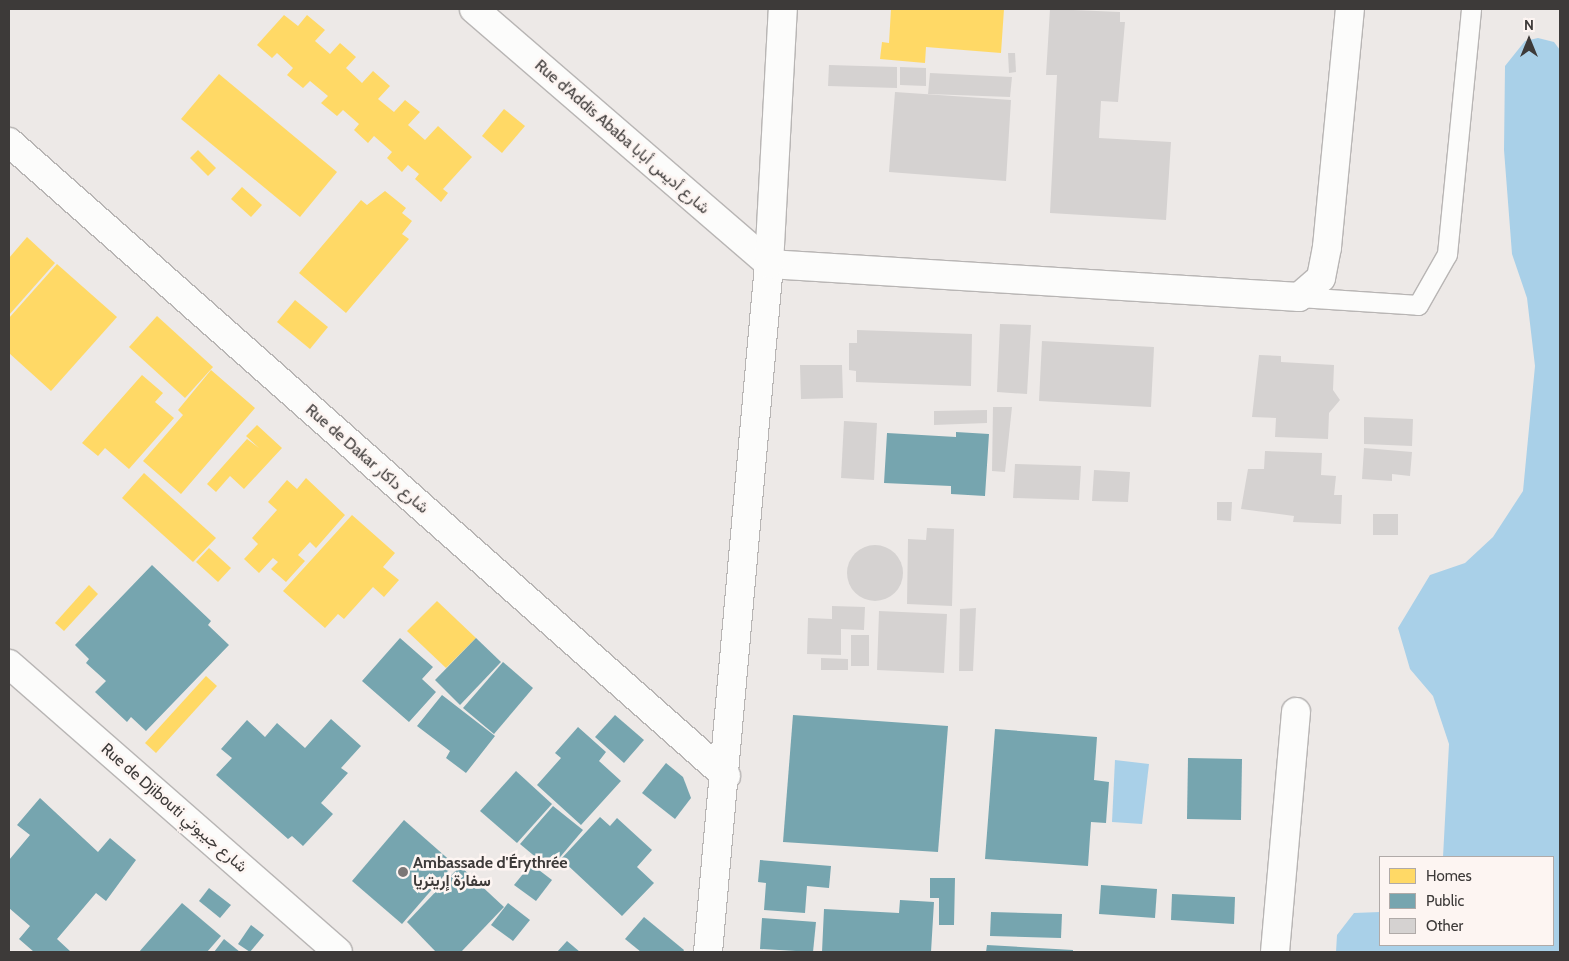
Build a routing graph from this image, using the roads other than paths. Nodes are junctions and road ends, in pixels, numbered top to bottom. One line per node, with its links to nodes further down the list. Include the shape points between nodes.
1 (474, 9): 6 (street, Rue d'Addis Ababa شارع أديس أبابا)
2 (783, 9): 6 (street)
3 (1350, 9): 7 (street, via 1327,247 1321,278)
4 (1471, 9): 7 (lane, via 1448,254 1418,305)
5 (9, 142): 10 (street, Rue de Dakar شارع داكار)
6 (769, 264): 7 (street); 10 (street)
7 (1300, 297)
8 (9, 664): 11 (street, Rue de Djibouti شارع جيبوتي)
9 (1296, 712): 13 (street)
10 (726, 776): 12 (street)
11 (338, 952)
12 (708, 952)
13 (1275, 952)

